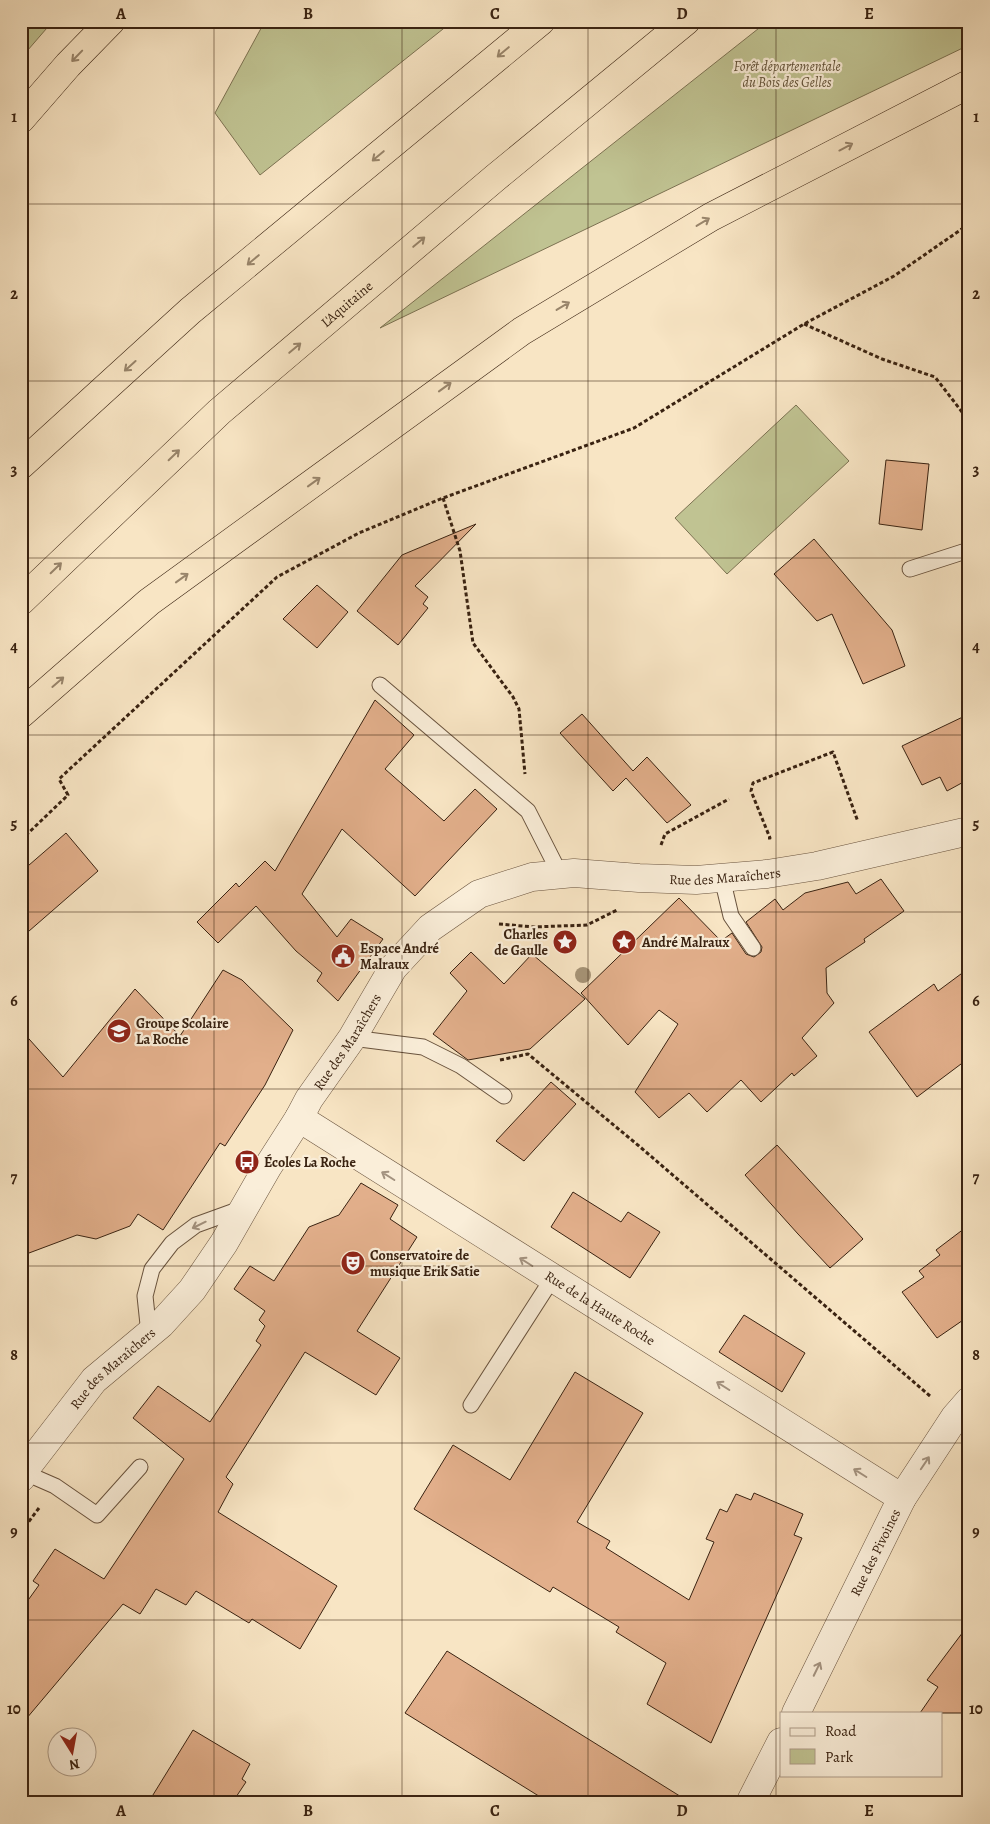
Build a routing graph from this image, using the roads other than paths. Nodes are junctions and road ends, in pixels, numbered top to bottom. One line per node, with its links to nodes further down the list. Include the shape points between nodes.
1 (111, 21): 5 (highway, one-way to 5)
2 (541, 21): 6 (highway, one-way to 6, via 190,311)
3 (686, 21): 9 (highway, L'Aquitaine, one-way to 3, via 219,412)
4 (969, 84): 11 (highway, one-way to 4, via 149,602 522,331 711,217)
5 (21, 119)
6 (21, 466)
7 (969, 550): 8 (lane)
8 (910, 568)
9 (21, 601)
10 (380, 685): 13 (lane, via 528,811)
11 (21, 714)
12 (969, 831): 14 (street, Rue des Maraîchers, via 817,866)
13 (560, 874): 14 (street, Rue des Maraîchers, via 696,880); 16 (street, Rue des Maraîchers, via 532,877 479,894 430,928 393,968)
14 (722, 878): 15 (lane, via 731,916)
15 (753, 948)
16 (352, 1038): 17 (lane, via 423,1047 461,1066); 18 (street, Rue des Maraîchers)
17 (504, 1096)
18 (299, 1118): 19 (street, Rue des Maraîchers); 20 (street, Rue de la Haute Roche, one-way to 18)
19 (244, 1207): 21 (street, Rue des Maraîchers, via 192,1290); 21 (lane, one-way to 21, via 196,1226 172,1243 152,1269 145,1296)
20 (552, 1278): 22 (lane); 26 (street, Rue de la Haute Roche, one-way to 20)
21 (149, 1334): 25 (street, Rue des Maraîchers, via 94,1380)
22 (471, 1405)
23 (962, 1409): 26 (street, Rue des Pivoines, one-way to 23)
24 (140, 1467): 25 (lane, via 97,1515 55,1486)
25 (22, 1475)
26 (902, 1498): 27 (street, Rue des Pivoines, one-way to 26)
27 (796, 1712)
28 (780, 1744): 29 (street)
29 (750, 1803)

